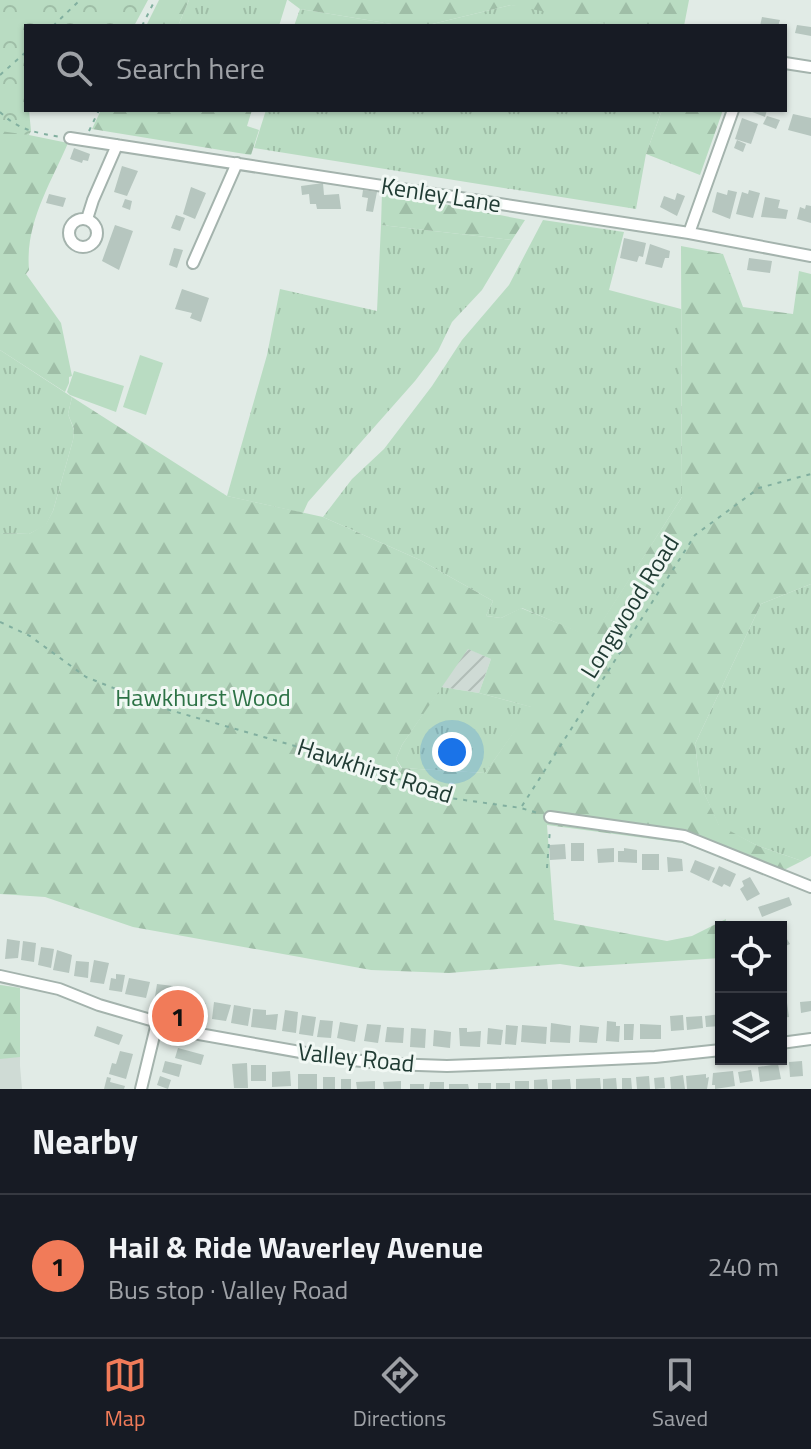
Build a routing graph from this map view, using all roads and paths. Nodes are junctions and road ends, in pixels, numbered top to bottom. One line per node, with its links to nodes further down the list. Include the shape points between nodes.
1 (80, 0): 3 (path)
2 (155, 0): 4 (path)
3 (55, 24)
4 (143, 24)
5 (24, 54): 8 (path)
6 (787, 63): 7 (street)
7 (811, 67)
8 (0, 75)
9 (0, 112): 12 (path, via 30,132)
10 (98, 112): 13 (path)
11 (732, 112): 17 (street)
12 (70, 138): 13 (street, Kenley Lane)
13 (84, 139): 14 (street, Kenley Lane)
14 (117, 145): 15 (street, Kenley Lane); 16 (street)
15 (237, 163): 17 (street, Kenley Lane); 19 (street)
16 (87, 219)
17 (689, 233): 18 (street, Kenley Lane)
18 (811, 256)
19 (193, 263)
20 (811, 474): 22 (path, Longwood Road, via 759,488 695,535)
21 (0, 622): 22 (path, Hawkhirst Road, via 30,636 86,677 166,709 375,769 443,797)
22 (521, 808): 23 (path, Hawkhirst Road)
23 (550, 817): 26 (street, via 684,836)
24 (549, 833): 25 (path)
25 (547, 868)
26 (811, 887)
27 (0, 976): 28 (street, Valley Road, via 59,989)
28 (157, 1023): 31 (street, Valley Road, via 248,1044 390,1064 488,1065); 32 (street)
29 (811, 1039): 30 (street)
30 (787, 1042)
31 (715, 1051)
32 (141, 1089)

